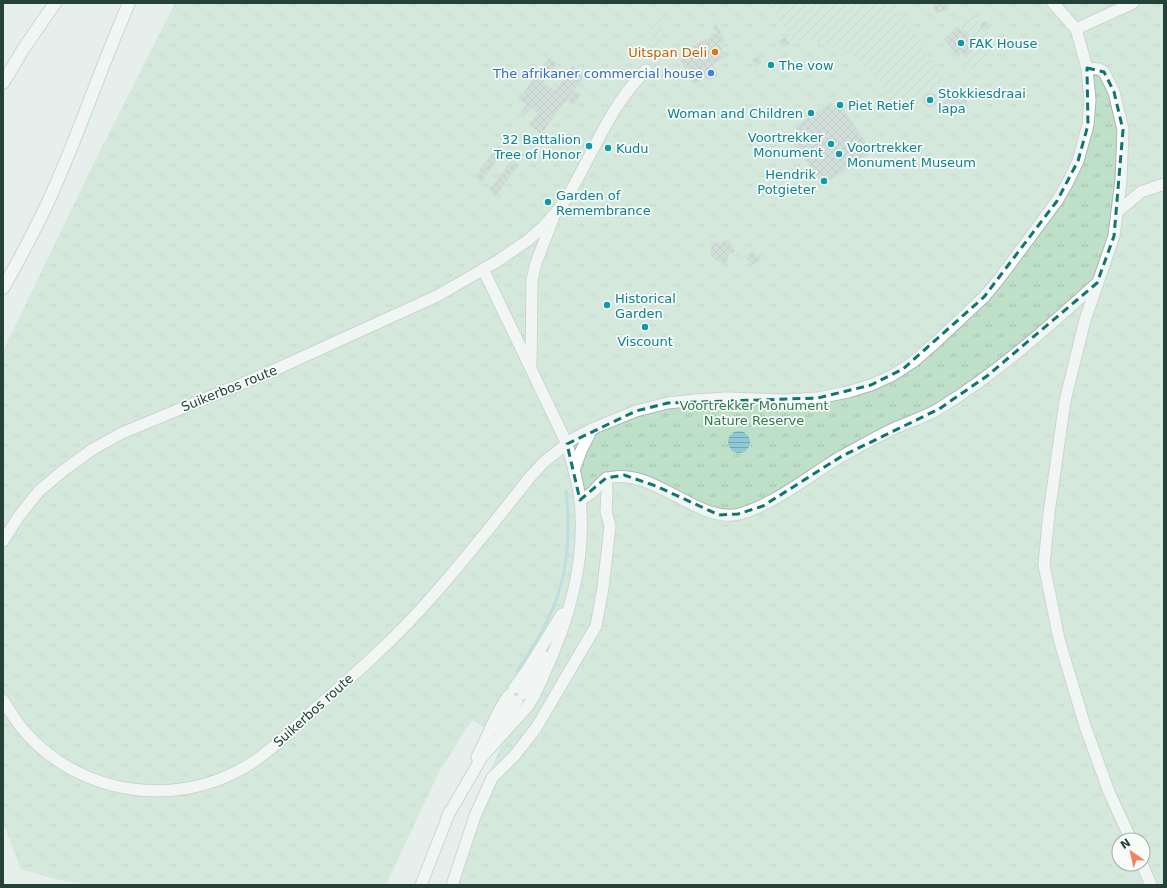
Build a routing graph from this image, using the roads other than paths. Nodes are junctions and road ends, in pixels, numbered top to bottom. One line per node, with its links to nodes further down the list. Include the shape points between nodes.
1 (55, 3): 8 (main road)
2 (129, 3): 14 (main road, via 48,201)
3 (1053, 3): 5 (street)
4 (1133, 3): 5 (street)
5 (1076, 29): 6 (street, Suikerbos route)
6 (1086, 68): 11 (street, via 1104,72 1114,92 1123,130); 16 (street, Suikerbos route, via 1090,100 1088,125 1078,161 1064,188 1022,249 984,297 908,366 893,376 871,385 833,395 786,400 726,398 668,403 636,411)
7 (646, 70): 10 (street, via 618,104)
8 (3, 83)
9 (1164, 184): 11 (street, via 1141,192)
10 (559, 209): 12 (street, Suikerbos route, via 527,241); 15 (street, via 551,223 532,280 530,359)
11 (1117, 212): 13 (street, via 1114,236)
12 (483, 269): 15 (street); 21 (street, Suikerbos route, via 437,296 272,371 141,424 93,449 39,491)
13 (1097, 283): 19 (street, via 1028,345 939,409 842,456 763,506 738,514 719,515 656,486 624,475); 25 (street, via 1065,401 1044,565 1059,639 1085,726)
14 (3, 288)
15 (535, 376): 17 (street)
16 (592, 429): 17 (street, Suikerbos route); 18 (street)
17 (567, 444): 18 (street); 23 (street, Suikerbos route, via 530,477 429,601 397,634 269,749 229,776 200,786 170,791 140,791 99,782 67,767 44,750 19,724)
18 (574, 470): 20 (street)
19 (606, 478): 20 (street, via 591,494); 28 (street, via 606,512 610,526 596,626 536,728 515,755 492,778 475,816)
20 (580, 500): 22 (street, via 581,544)
21 (3, 541)
22 (570, 600): 24 (street, via 516,695 499,709); 24 (street, via 558,642 533,698 482,757)
23 (3, 700)
24 (447, 817): 27 (street)
25 (1128, 832)
26 (1146, 872): 29 (street)
27 (421, 885)
28 (452, 885)
29 (1152, 885)

